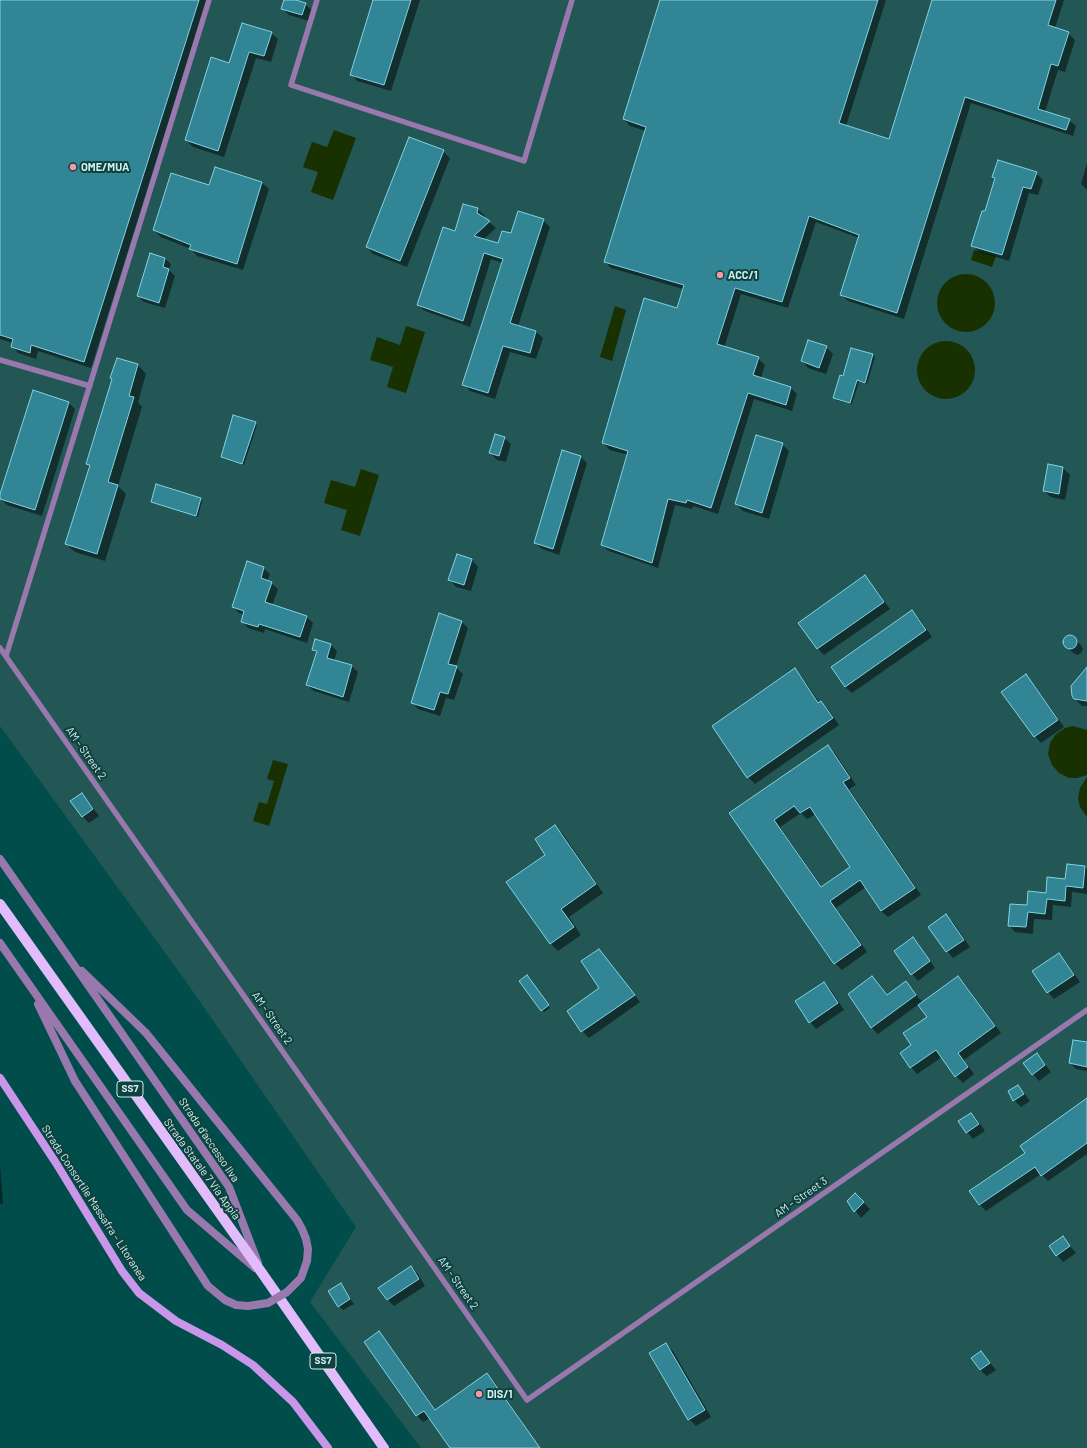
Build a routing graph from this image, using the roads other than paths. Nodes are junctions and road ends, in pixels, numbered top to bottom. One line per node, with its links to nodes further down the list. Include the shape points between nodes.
1 (209, 0): 5 (lane)
2 (317, 0): 3 (lane, via 291,85 524,161)
3 (572, 0)
4 (0, 360): 5 (lane)
5 (90, 386): 7 (lane)
6 (0, 648): 7 (lane, AM - Street 2)
7 (6, 656): 16 (lane, AM - Street 2)
8 (0, 859): 11 (street, Strada d'accesso Ilva)
9 (0, 904): 15 (main road, Strada Statale 7 Via Appia / SS7)
10 (0, 943): 12 (street)
11 (69, 958): 12 (street, bridge, via 146,1033 297,1220 306,1238 307,1261 301,1278 287,1292 268,1303 248,1306 224,1300 208,1286 75,1081); 15 (street, Strada d'accesso Ilva, via 229,1187)
12 (26, 980): 15 (street, via 187,1210)
13 (1087, 1010): 16 (lane, AM - Street 3)
14 (0, 1078): 17 (street, Strada Consortile Massafra - Litoranea, via 122,1271 139,1293 176,1321 253,1365 293,1402)
15 (262, 1273): 18 (main road, Strada Statale 7 Via Appia / SS7)
16 (527, 1400)
17 (328, 1448)
18 (384, 1448)

